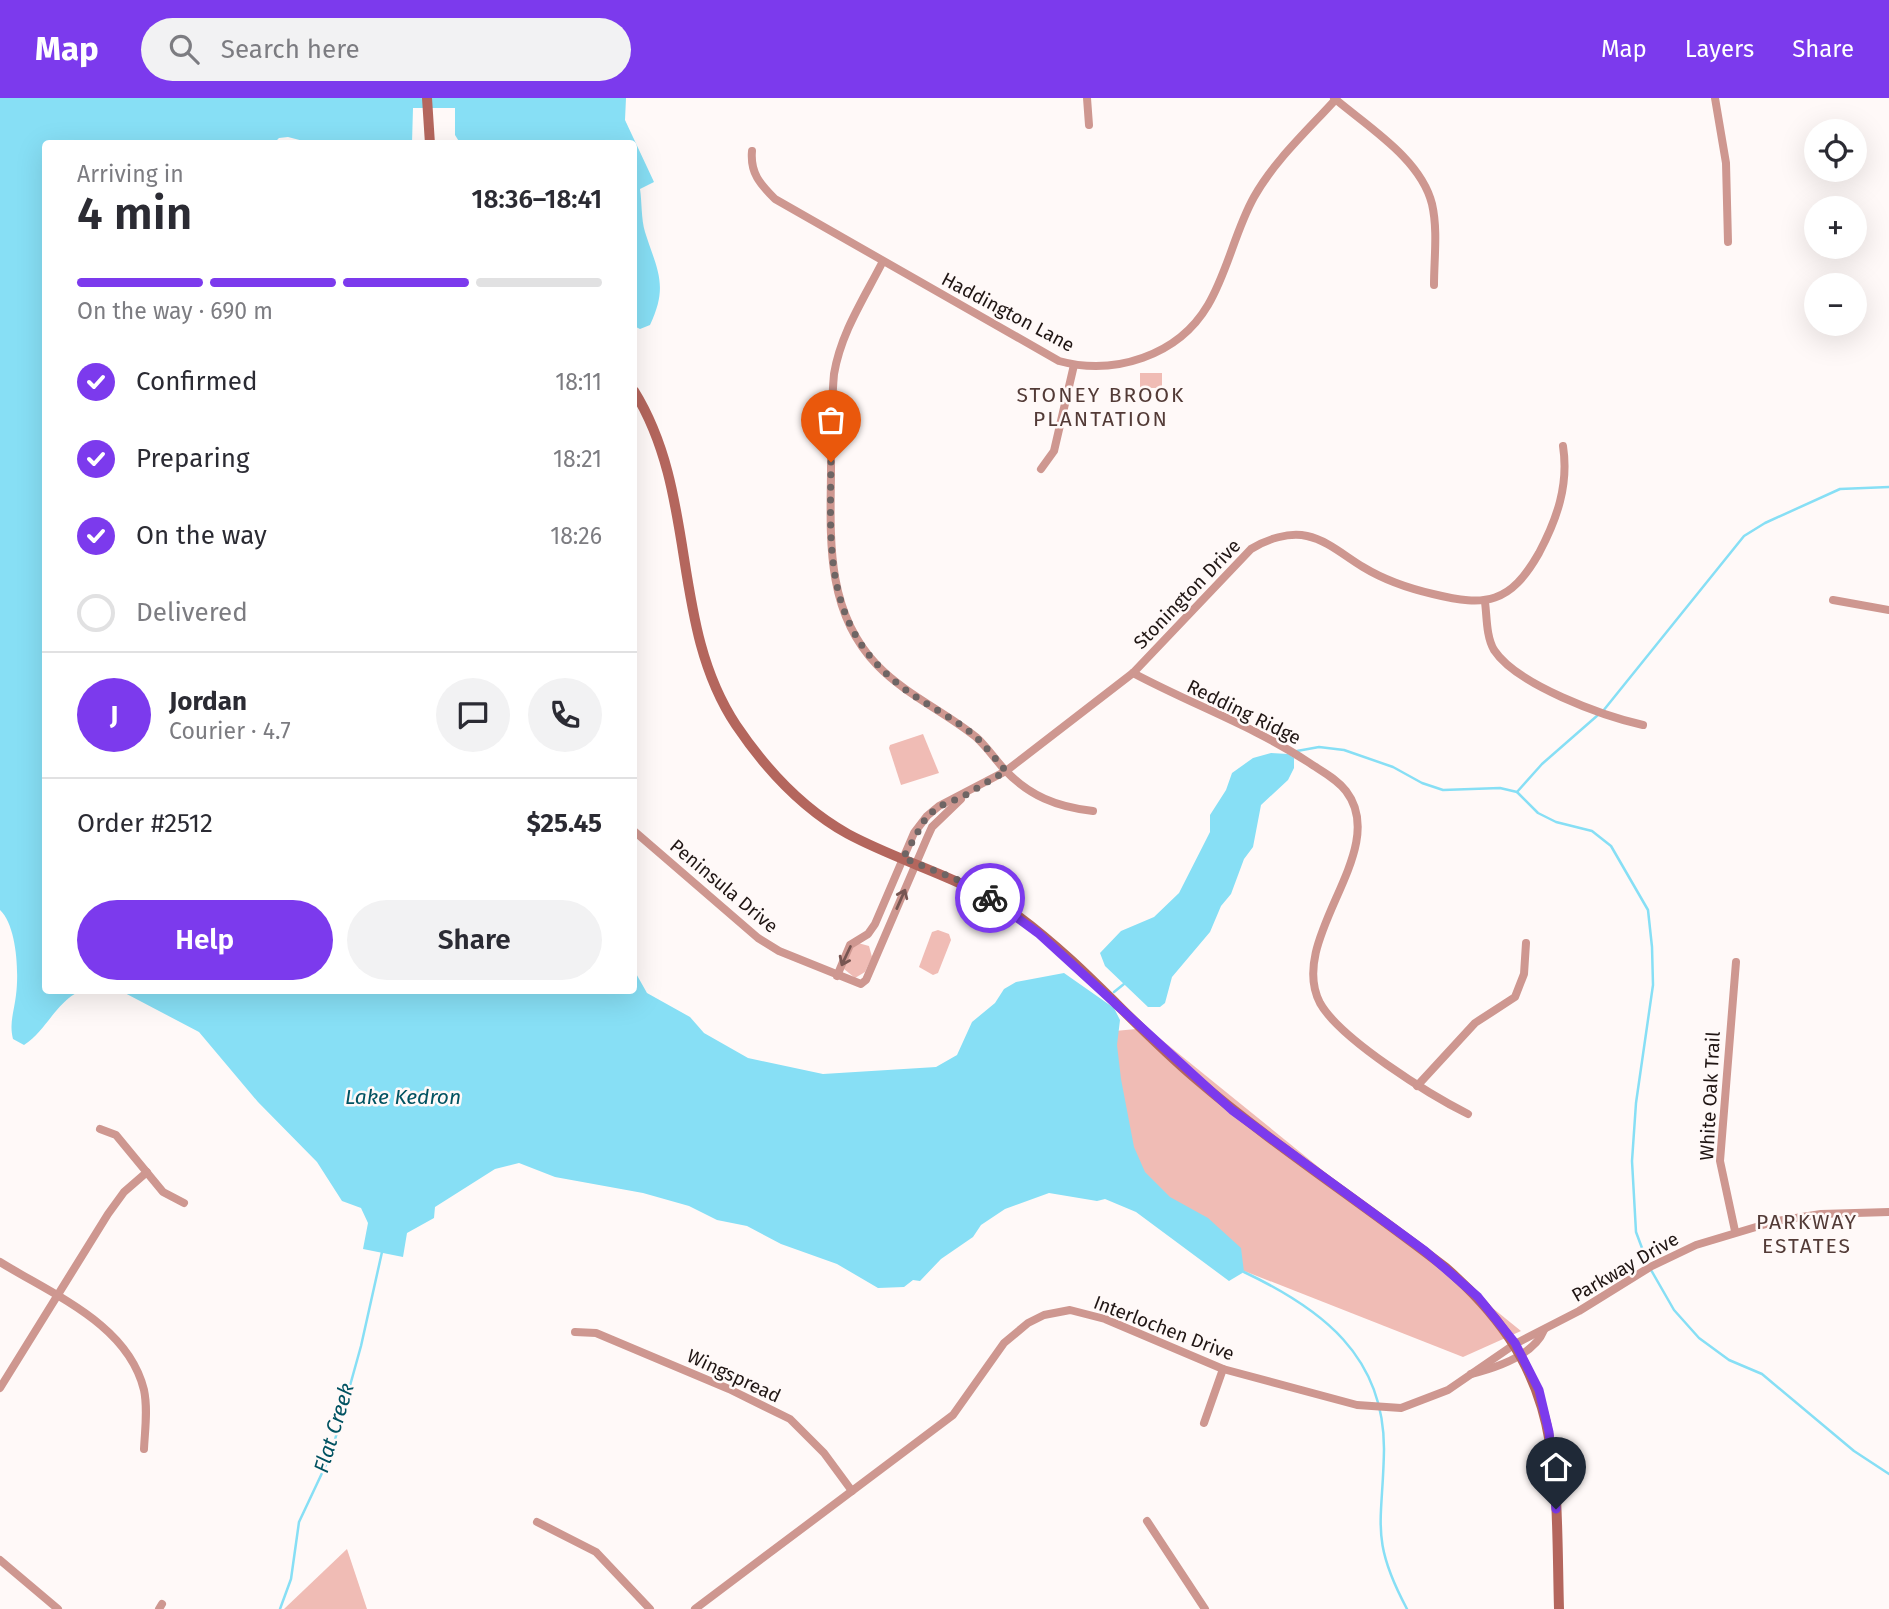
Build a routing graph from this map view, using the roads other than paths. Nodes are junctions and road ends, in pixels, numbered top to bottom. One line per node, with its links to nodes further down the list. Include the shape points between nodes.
1 (427, 98): 6 (street)
2 (1087, 98): 5 (street)
3 (1715, 98): 8 (street, via 1726,163)
4 (1335, 99): 10 (street, via 1423,182 1434,217); 11 (street, Haddington Lane, via 1263,182 1209,304 1191,327 1177,340 1137,360)
5 (1089, 125)
6 (430, 140)
7 (752, 151): 9 (street, Haddington Lane, via 753,171 775,199)
8 (1728, 242)
9 (882, 262): 11 (street, Haddington Lane, via 1016,339); 20 (street, via 848,324 834,374 830,535 837,596 846,620 876,664 901,687 977,739)
10 (1434, 285)
11 (1074, 365): 14 (street, via 1054,451)
12 (637, 397): 24 (street, via 657,434 671,476 698,633 708,669 729,714 753,748 804,803 848,833)
13 (1563, 446): 16 (street, via 1562,501 1554,525 1517,585)
14 (1041, 469)
15 (1833, 600): 17 (street)
16 (1485, 602): 18 (street, Stonington Drive, via 1457,601 1401,587 1317,540 1282,537 1251,549); 19 (street, via 1495,652 1520,672 1593,712)
17 (1889, 610)
18 (1133, 673): 20 (street, Stonington Drive); 31 (street, Redding Ridge, via 1291,751 1340,785 1350,798 1356,816 1356,843 1314,959 1317,994 1342,1029)
19 (1643, 725)
20 (1006, 771): 21 (street, Stonington Drive); 22 (street, via 1041,799 1064,808)
21 (962, 797): 24 (street, Stonington Drive, via 927,816); 25 (street, Stonington Drive, via 932,827)
22 (1093, 811)
23 (637, 834): 30 (street, Peninsula Drive, via 758,938)
24 (903, 858): 25 (street); 26 (street)
25 (917, 863): 27 (street, Peninsula Drive, one-way to 25); 41 (street, via 973,887 1021,918 1232,1110 1446,1268 1478,1297)
26 (870, 931): 27 (street); 30 (street, one-way to 30, via 850,945)
27 (884, 937): 30 (street, Peninsula Drive, via 866,980 855,984)
28 (1526, 943): 31 (street, via 1524,975 1515,997 1475,1023)
29 (1736, 962): 37 (street, White Oak Trail, via 1720,1161)
30 (837, 976)
31 (1417, 1086): 32 (street, Redding Ridge)
32 (1468, 1114)
33 (100, 1129): 34 (street, via 116,1135)
34 (147, 1172): 35 (street, via 163,1192); 39 (street, via 115,1203)
35 (184, 1203)
36 (1889, 1212): 37 (street, Parkway Drive, via 1821,1214)
37 (1735, 1231): 41 (street, Parkway Drive, via 1650,1267 1544,1330 1540,1340)
38 (0, 1262): 39 (street)
39 (57, 1297): 43 (street); 45 (street, via 105,1327 130,1356 146,1403)
40 (575, 1332): 46 (street, Wingspread, via 596,1333 790,1419)
41 (1518, 1348): 42 (street, Interlochen Drive, via 1487,1370 1402,1408 1378,1408); 54 (street, via 1539,1390 1549,1432)
42 (1223, 1370): 44 (street); 46 (street, Interlochen Drive, via 1105,1318 1070,1310 1044,1315 1004,1343 953,1415)
43 (0, 1388)
44 (1204, 1423)
45 (144, 1449)
46 (852, 1491): 52 (street, Interlochen Drive)
47 (1147, 1521): 53 (street)
48 (537, 1522): 51 (street, via 598,1553)
49 (0, 1560): 50 (street)
50 (58, 1609)
51 (650, 1609)
52 (695, 1609)
53 (1205, 1609)
54 (1559, 1609)

